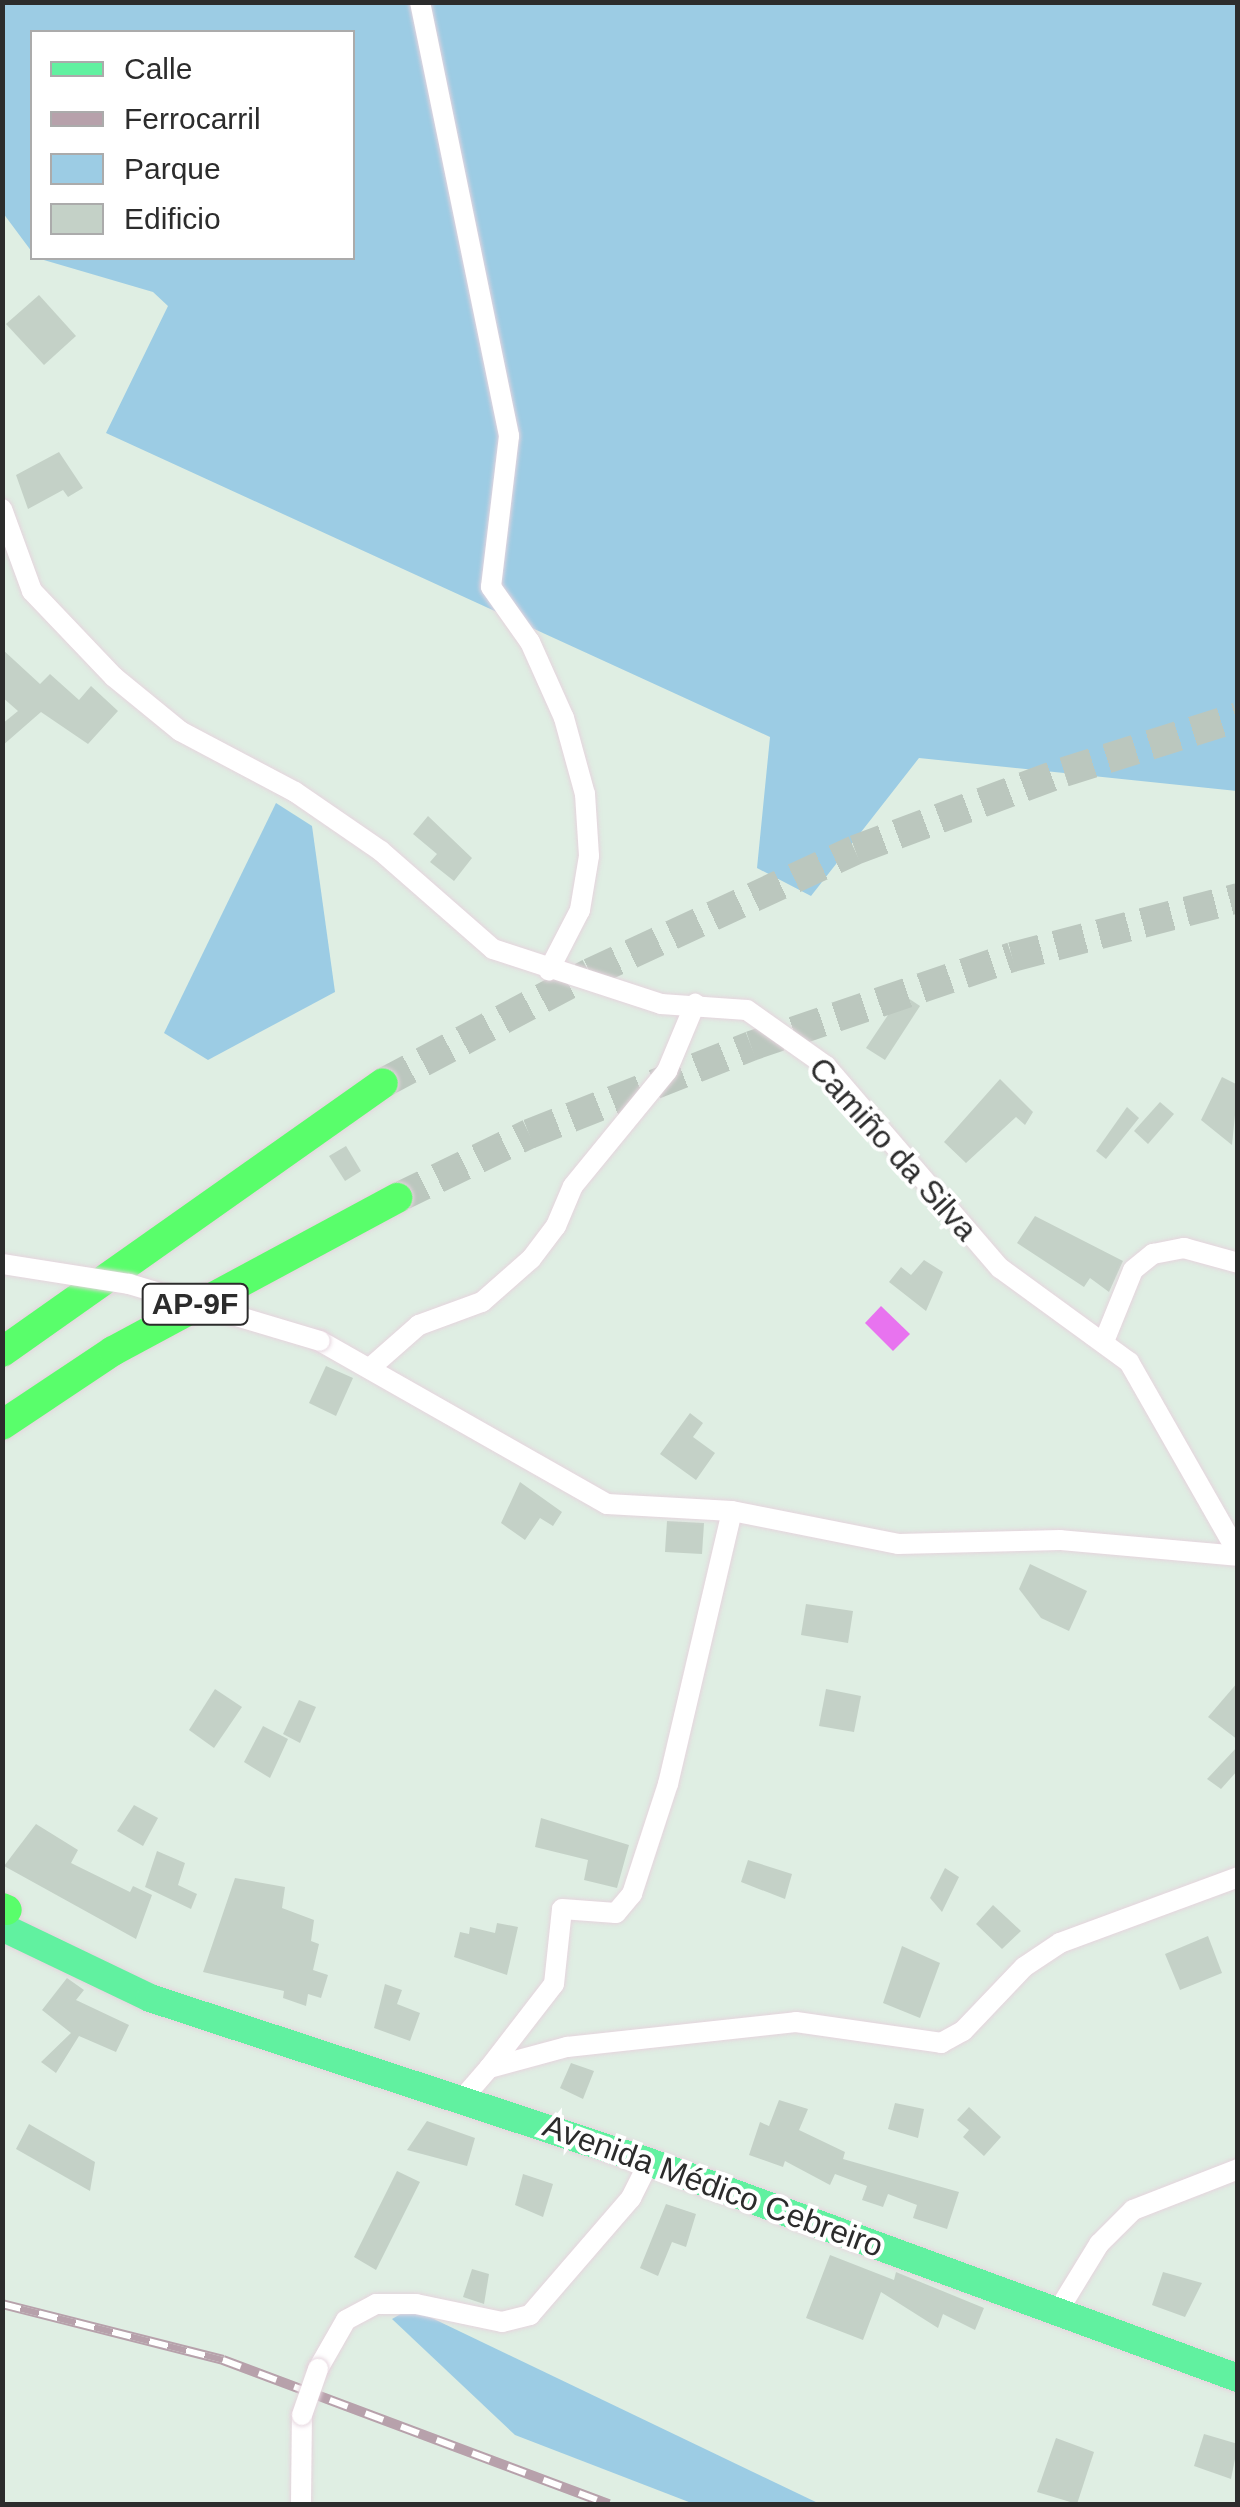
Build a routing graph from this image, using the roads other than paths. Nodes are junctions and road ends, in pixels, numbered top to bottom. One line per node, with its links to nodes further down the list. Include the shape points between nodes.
1 (420, 2): 3 (street, via 510,436 491,587 530,642 564,718 585,794 590,856 580,910)
2 (2, 509): 3 (street, Camiño da Silva, via 32,591 114,677 180,731 295,792 382,851 494,949)
3 (549, 970): 4 (street, Camiño da Silva, via 661,1004)
4 (695, 1004): 9 (street, Camiño da Silva, via 747,1010 826,1066 1000,1268); 12 (street, via 667,1072 573,1186 531,1260 482,1302 419,1325)
5 (384, 1084): 10 (highway, AP-9F)
6 (398, 1198): 11 (highway, AP-9F)
7 (1238, 1263): 9 (street, via 1184,1248 1154,1254 1134,1270)
8 (2, 1264): 12 (street, bridge, via 129,1284 320,1341)
9 (1105, 1338): 16 (street, Camiño da Silva, via 1156,1400 1216,1524)
10 (2, 1350)
11 (113, 1351): 13 (highway, AP-9F); 14 (highway)
12 (370, 1368): 15 (street, via 607,1504)
13 (2, 1426)
14 (2, 1436)
15 (732, 1511): 16 (street, via 898,1544 1060,1540); 19 (street, via 668,1784 632,1894 616,1913 562,1909 554,1984)
16 (1238, 1554)
17 (1238, 1877): 19 (street, via 1060,1943 941,2043 796,2022 567,2047)
18 (4, 1913): 20 (main road, Avenida Médico Cebreiro, via 184,2007)
19 (489, 2068): 20 (street)
20 (464, 2098): 21 (main road, Avenida Médico Cebreiro)
21 (649, 2162): 23 (main road, Avenida Médico Cebreiro); 25 (street, bridge, via 631,2198 530,2315 502,2322 416,2304 376,2304 346,2320 302,2414)
22 (1238, 2169): 23 (street, via 1133,2210 1099,2244)
23 (1058, 2311): 24 (main road, Avenida Médico Cebreiro)
24 (1238, 2378)
25 (301, 2504)

